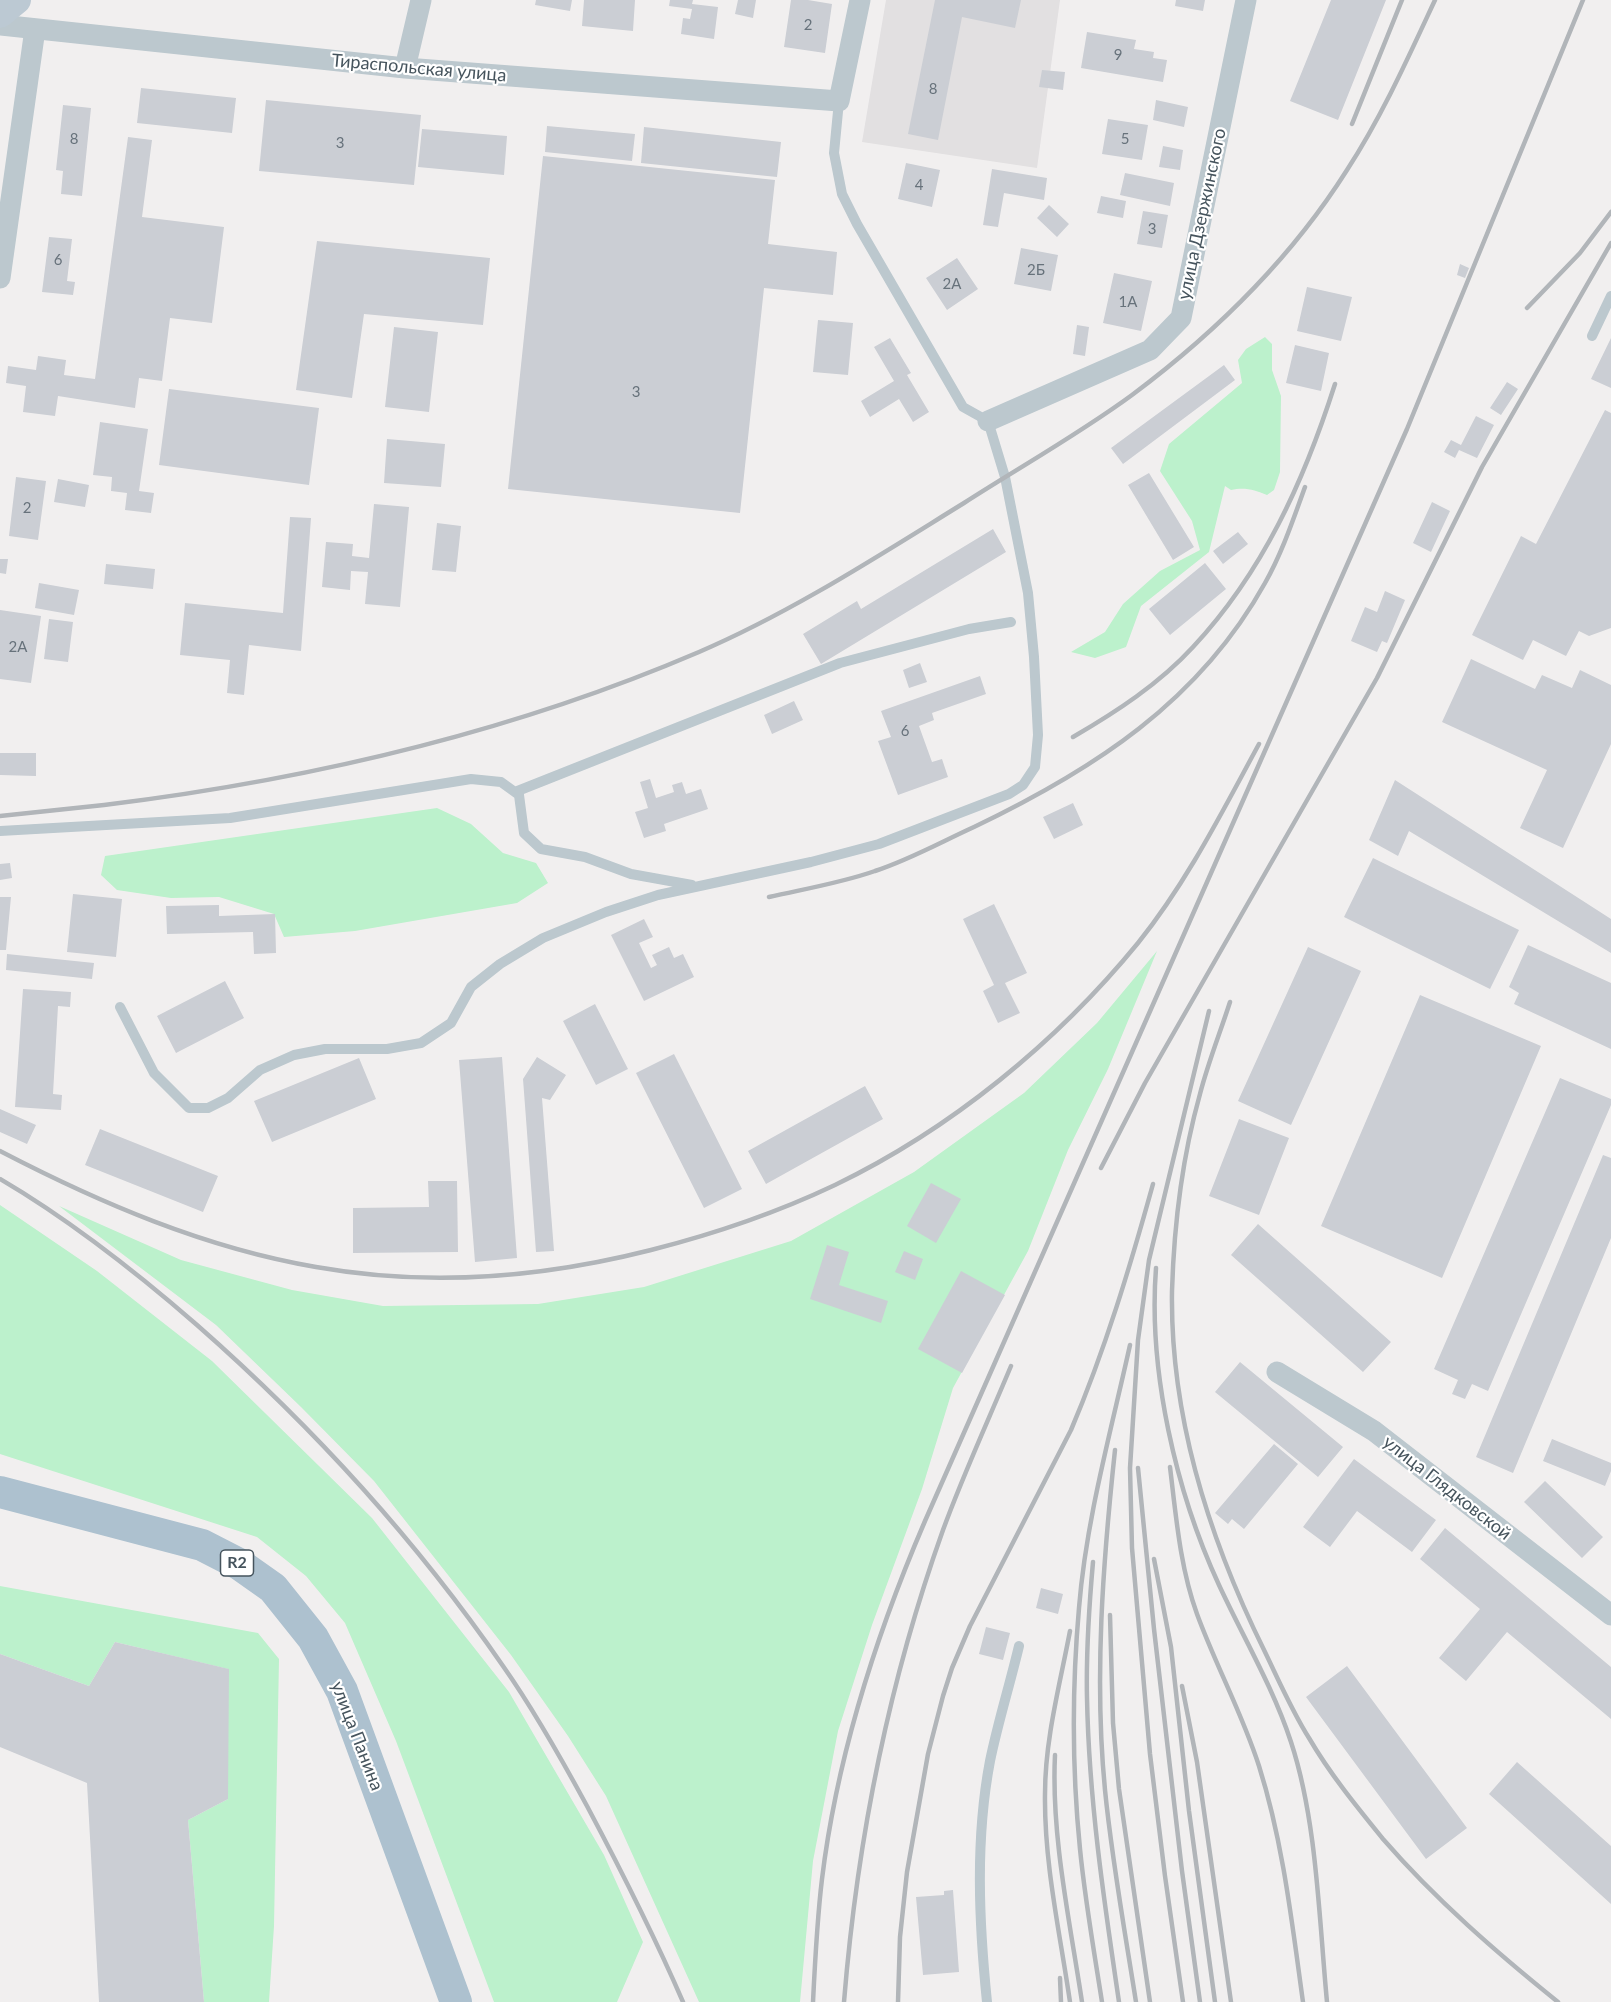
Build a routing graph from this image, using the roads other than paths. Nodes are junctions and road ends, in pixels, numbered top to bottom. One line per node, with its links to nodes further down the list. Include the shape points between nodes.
1 (17, 0): 5 (main road)
2 (421, 0): 8 (street)
3 (860, 0): 9 (street)
4 (1246, 0): 13 (street, улица Дзержинского, via 1181,318 1150,350)
5 (0, 14)
6 (0, 25): 7 (street, Тираспольская улица)
7 (35, 29): 8 (street, Тираспольская улица); 10 (street)
8 (405, 68): 9 (street, Тираспольская улица)
9 (839, 101): 13 (lane, via 834,153 842,194 963,407)
10 (0, 278)
11 (1611, 296): 12 (lane)
12 (1592, 336)
13 (988, 421): 17 (lane, via 1005,477 1028,593 1038,735 1035,767 1030,777 1009,794 879,844)
14 (1011, 622): 15 (lane, via 840,663)
15 (515, 792): 16 (lane, via 501,782 471,779 230,818); 17 (lane, via 519,795 524,833 541,849 585,857 631,874)
16 (0, 831)
17 (696, 886): 18 (lane, via 633,902 520,951 471,987 451,1023 421,1043 387,1049 325,1049 294,1055 260,1070 228,1098 208,1108 189,1108 154,1073)
18 (120, 1007)
19 (1277, 1371): 21 (street, улица Глядковской, via 1374,1431)
20 (0, 1492): 23 (main road, улица Панина / R2, via 201,1545 239,1564 273,1588 313,1638 342,1691)
21 (1611, 1615)
22 (1019, 1646): 24 (lane, via 990,1761 982,1831 980,1916)
23 (456, 2002)
24 (987, 2002)

